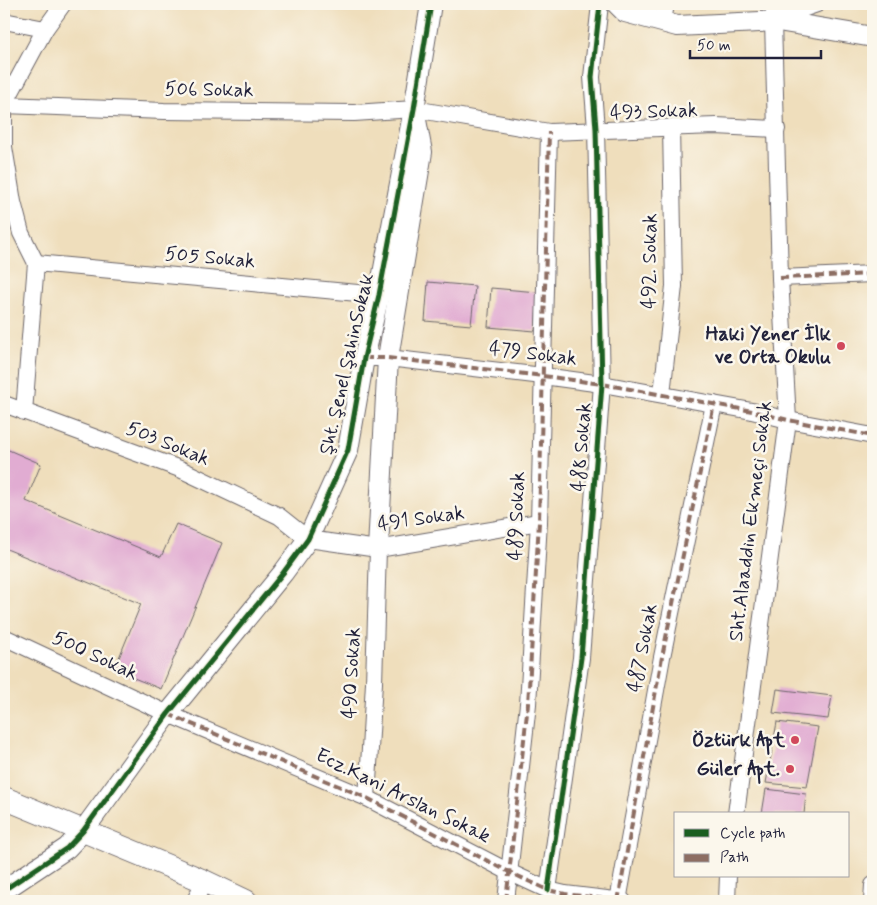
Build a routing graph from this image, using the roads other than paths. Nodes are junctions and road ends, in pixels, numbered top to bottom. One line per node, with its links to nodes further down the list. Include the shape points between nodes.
1 (63, 4): 9 (street)
2 (431, 4): 12 (street, Şht. Şenel ŞahinSokak)
3 (600, 4): 14 (street, 488 Sokak, via 592,77)
4 (617, 4): 6 (street, via 625,12)
5 (817, 4): 7 (street)
6 (664, 13): 7 (street, via 677,26)
7 (775, 15): 10 (street); 15 (street, Sht.Alaaddin Ekmeçi Sokak)
8 (4, 22): 9 (street)
9 (45, 29): 11 (street)
10 (873, 37)
11 (4, 105): 12 (street, 506 Sokak, via 354,113); 17 (street, via 4,146 13,202 21,233)
12 (414, 109): 16 (street, 493 Sokak); 20 (street, Şht. Şenel ŞahinSokak); 22 (street, Şht. Şenel ŞahinSokak, via 422,152)
13 (671, 127): 14 (street, 493 Sokak); 15 (street, 493 Sokak); 25 (street, 492. Sokak, via 674,286)
14 (596, 129): 16 (street, 493 Sokak); 24 (street, 488 Sokak)
15 (777, 129): 19 (street, Sht.Alaaddin Ekmeçi Sokak)
16 (549, 132): 23 (street, 489 Sokak)
17 (36, 263): 20 (street, 505 Sokak); 28 (street)
18 (873, 274): 19 (street)
19 (780, 278): 29 (street, Sht.Alaaddin Ekmeçi Sokak)
20 (379, 295): 21 (street, Şht. Şenel ŞahinSokak)
21 (364, 358): 22 (street, 479 Sokak); 32 (street, Şht. Şenel ŞahinSokak, via 348,450)
22 (388, 358): 23 (street, 479 Sokak); 33 (street, Şht. Şenel ŞahinSokak)
23 (544, 376): 24 (street, 479 Sokak); 31 (street, 489 Sokak)
24 (602, 384): 25 (street, 479 Sokak); 44 (street, 488 Sokak, via 581,658)
25 (662, 394): 27 (street, 479 Sokak)
26 (4, 404): 28 (street, 503 Sokak)
27 (714, 404): 29 (street, 479 Sokak); 48 (street, 487 Sokak, via 662,658)
28 (24, 412): 32 (street, 503 Sokak, via 180,469 279,516)
29 (788, 420): 30 (street, 479 Sokak); 38 (street, Sht.Alaaddin Ekmeçi Sokak)
30 (873, 436)
31 (539, 522): 33 (street, 491 Sokak); 40 (street, 489 Sokak, via 528,704)
32 (308, 539): 33 (street, 491 Sokak); 35 (street, Şht. Şenel ŞahinSokak)
33 (378, 549): 37 (street, 490 Sokak)
34 (4, 637): 35 (street, 500 Sokak)
35 (168, 714): 37 (street, Ecz.Kani Arslan Sokak); 39 (street, Şht. Şenel ŞahinSokak)
36 (4, 798): 39 (main road)
37 (367, 798): 40 (street, Ecz.Kani Arslan Sokak)
38 (736, 812)
39 (83, 831): 43 (street, Şht. Şenel ŞahinSokak, via 67,848); 45 (main road)
40 (509, 872): 44 (street, Ecz.Kani Arslan Sokak); 47 (street, 489 Sokak)
41 (728, 878): 49 (street)
42 (873, 885): 50 (street)
43 (4, 890)
44 (548, 890): 48 (street, Ecz.Kani Arslan Sokak)
45 (200, 891): 46 (main road)
46 (246, 901)
47 (506, 901)
48 (620, 901)
49 (727, 901)
50 (872, 901)

